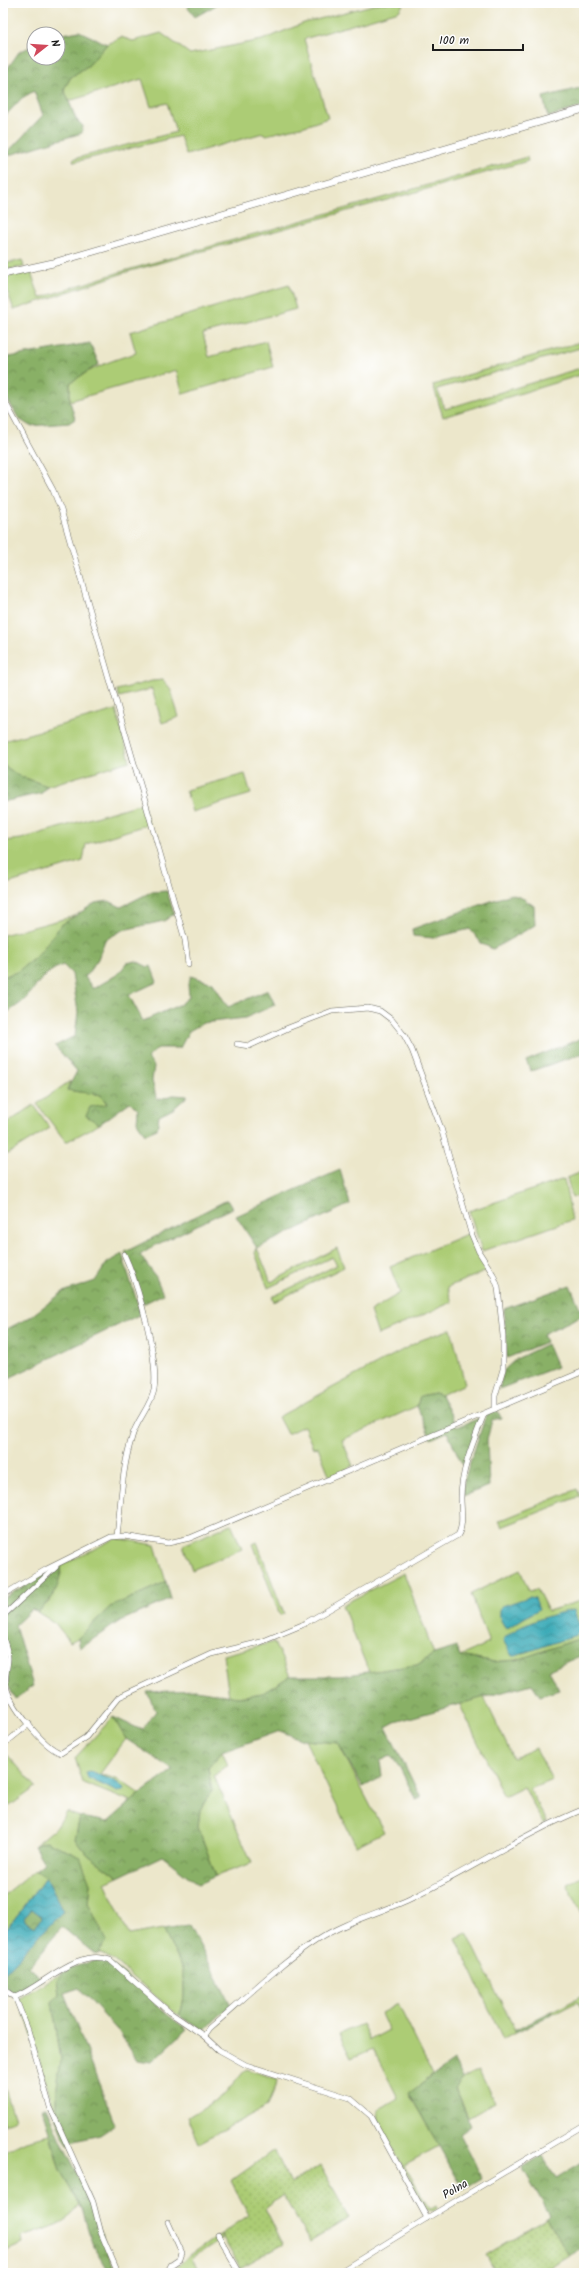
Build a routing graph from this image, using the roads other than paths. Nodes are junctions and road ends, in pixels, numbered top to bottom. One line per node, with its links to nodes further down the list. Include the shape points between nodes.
1 (584, 109): 2 (street, via 53,263)
2 (3, 274)
3 (3, 398): 4 (street, via 50,483 61,510 185,940)
4 (188, 964)
5 (237, 1044): 8 (street, via 249,1046 332,1011 368,1008 380,1011 392,1020 404,1035 438,1122 471,1233 498,1287 503,1336 503,1369 495,1396)
6 (124, 1254): 10 (street, via 146,1327 153,1362 154,1391 132,1435 126,1461)
7 (584, 1371): 8 (street)
8 (495, 1409): 9 (street)
9 (484, 1414): 10 (street, via 181,1541 168,1544); 15 (street, via 462,1480 462,1520 458,1535 302,1625 261,1642 212,1654 119,1696 86,1737 68,1750 61,1753 55,1751)
10 (117, 1536): 11 (street)
11 (59, 1563): 12 (street); 13 (street)
12 (3, 1595)
13 (3, 1616)
14 (3, 1637): 15 (street, via 8,1658 6,1685)
15 (28, 1724): 16 (street)
16 (3, 1745)
17 (584, 1809): 20 (street, via 538,1830 414,1897 319,1938 209,2029)
18 (3, 1990): 19 (street)
19 (15, 1997): 20 (street, via 64,1967 101,1956 129,1975 169,2012); 25 (street, via 28,2030 50,2107 90,2196 101,2233)
20 (204, 2036): 22 (street, via 219,2050 246,2065 350,2098 365,2108 372,2116)
21 (584, 2125): 22 (street, Polna)
22 (427, 2218): 28 (street, Polna)
23 (168, 2222): 26 (street, via 182,2253)
24 (218, 2235): 27 (street)
25 (118, 2273)
26 (167, 2273)
27 (240, 2273)
28 (338, 2273)

